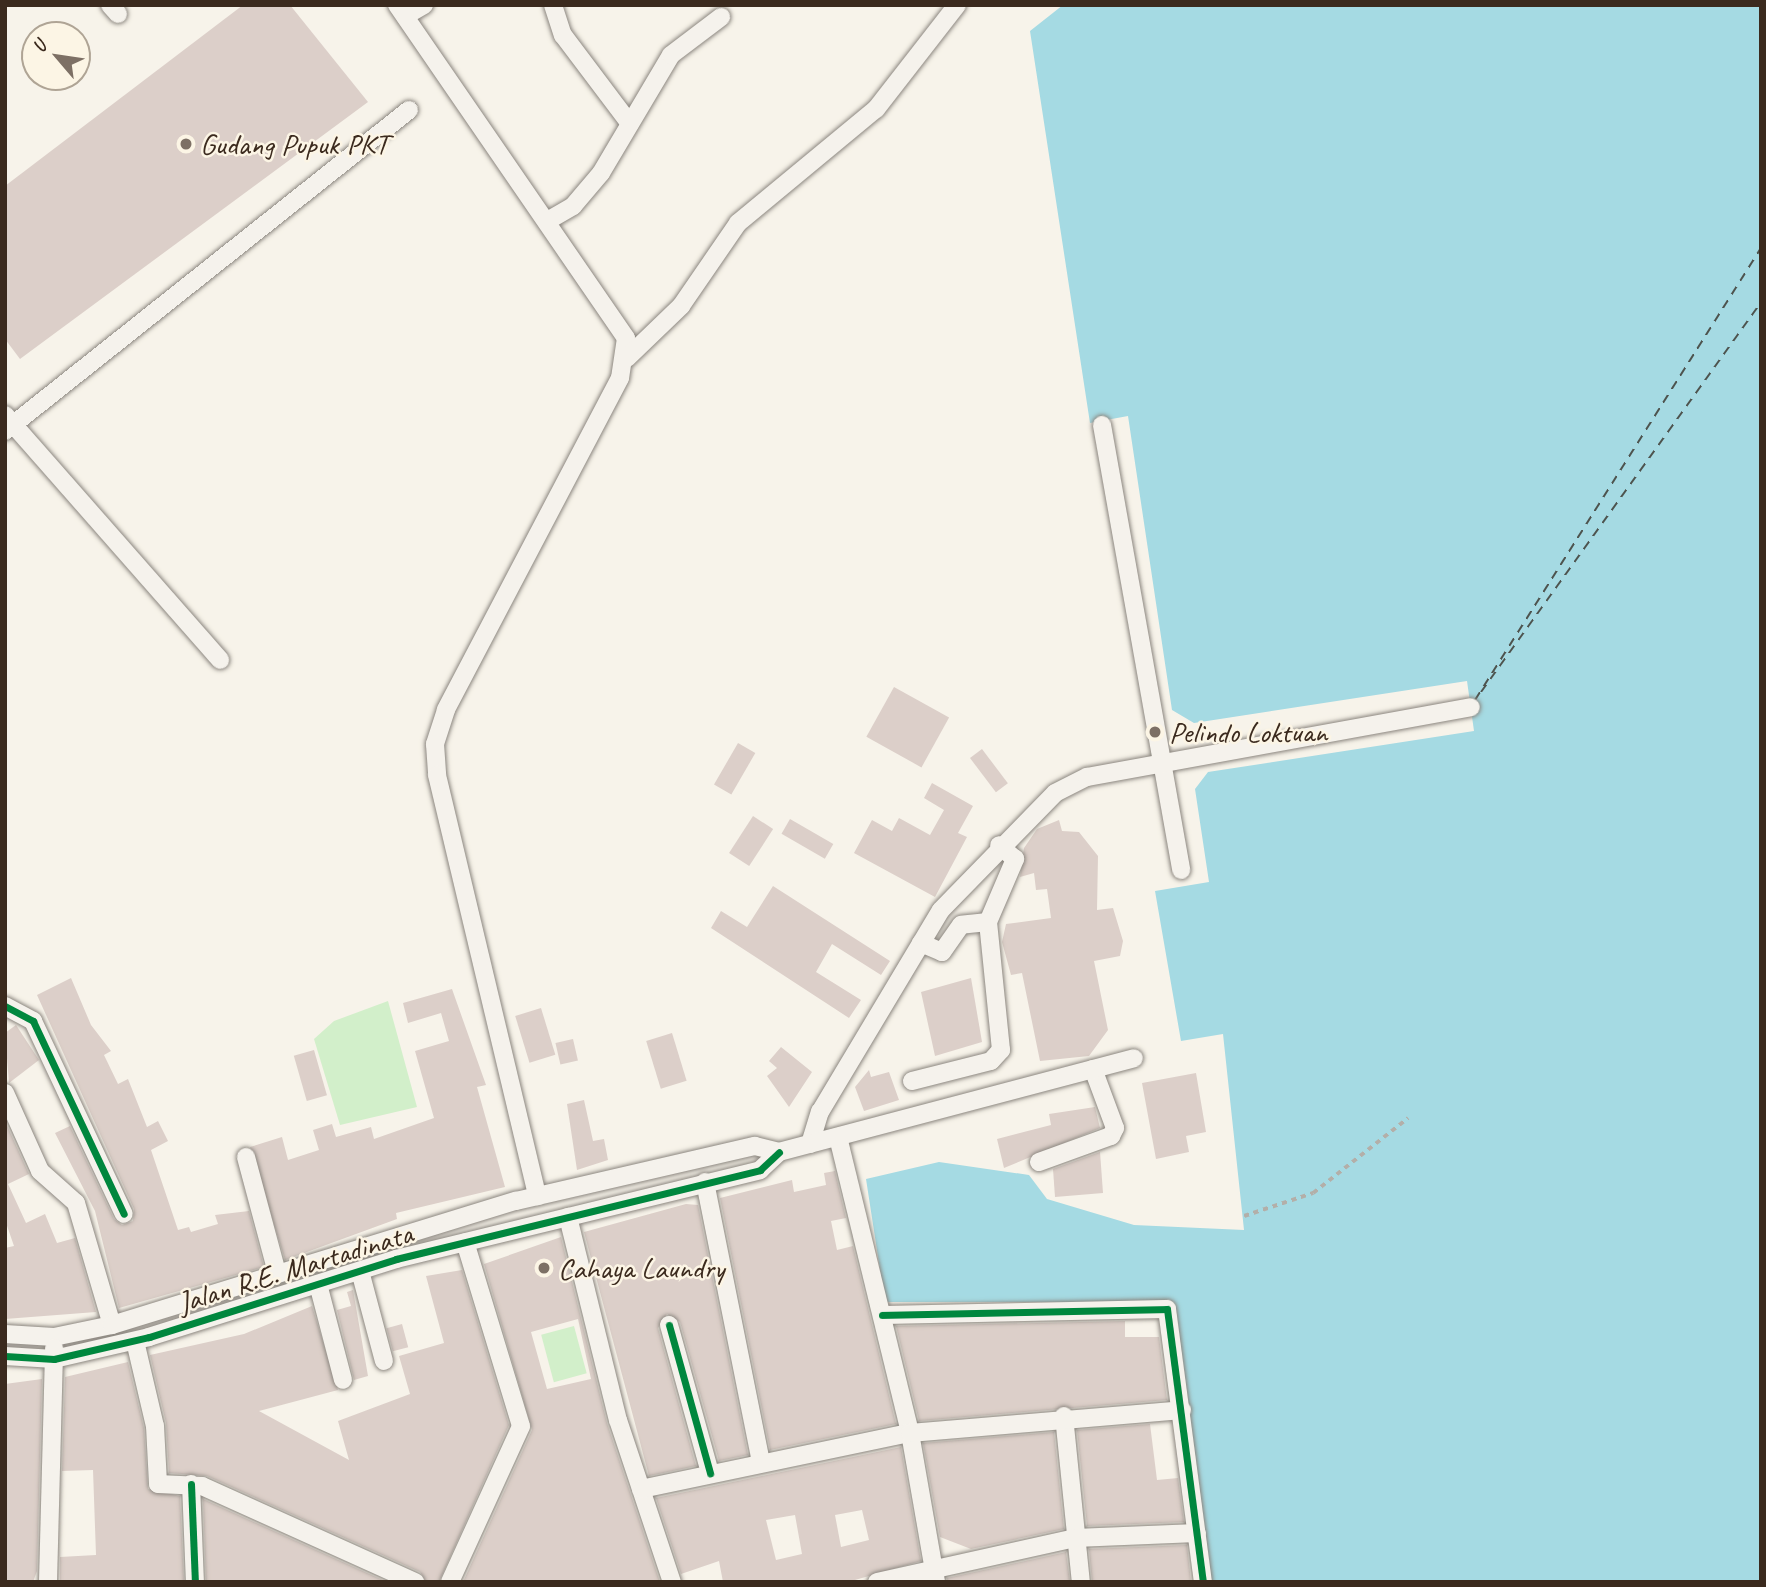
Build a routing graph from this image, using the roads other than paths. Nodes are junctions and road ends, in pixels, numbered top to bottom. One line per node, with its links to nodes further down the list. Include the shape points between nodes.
1 (424, 5): 4 (street)
2 (553, 5): 7 (street, via 563,35)
3 (957, 5): 9 (street, via 876,109 738,223 681,306)
4 (401, 11): 8 (street)
5 (721, 18): 7 (street, via 671,55)
6 (409, 110): 10 (street)
7 (630, 124): 8 (street, via 601,173 573,206)
8 (548, 220): 9 (street, via 616,316)
9 (627, 358): 33 (street, via 446,710 435,744 442,799)
10 (8, 423): 12 (street)
11 (1102, 425): 14 (street)
12 (220, 660)
13 (1471, 707): 14 (street)
14 (1162, 763): 15 (street, via 1087,777 1055,793); 16 (street)
15 (999, 845): 17 (street, via 1015,859); 18 (street, via 941,910)
16 (1181, 870)
17 (988, 922): 18 (street, via 961,925 942,952); 22 (street, via 1001,1050 991,1061)
18 (921, 943): 26 (street, via 820,1112)
19 (5, 1006): 35 (street, via 33,1021)
20 (1134, 1058): 21 (street)
21 (1093, 1069): 25 (street); 30 (street, via 1115,1128 1111,1136)
22 (912, 1081)
23 (5, 1093): 24 (street)
24 (11, 1122): 43 (street, via 40,1171 76,1203)
25 (838, 1137): 26 (street); 42 (street)
26 (810, 1144): 28 (street)
27 (755, 1146): 28 (street); 31 (street); 33 (street, Jalan R.E. Martadinata)
28 (779, 1152): 31 (street)
29 (246, 1157): 40 (street)
30 (1039, 1162)
31 (760, 1170): 32 (street, Jalan R.E. Martadinata)
32 (705, 1182): 36 (street, Jalan R.E. Martadinata); 55 (street)
33 (537, 1196): 34 (street, Jalan R.E. Martadinata)
34 (516, 1201): 37 (street); 40 (street, Jalan R.E. Martadinata)
35 (124, 1214)
36 (568, 1216): 37 (street, Jalan R.E. Martadinata); 58 (street)
37 (523, 1228): 38 (street, Jalan R.E. Martadinata)
38 (466, 1242): 39 (street, Jalan R.E. Martadinata); 65 (street, via 521,1426)
39 (360, 1271): 41 (street, Jalan R.E. Martadinata); 50 (street)
40 (277, 1273): 43 (street, Jalan R.E. Martadinata)
41 (318, 1284): 47 (street, Jalan R.E. Martadinata); 51 (street)
42 (882, 1315): 52 (street, via 1163,1307 1173,1318); 54 (street)
43 (112, 1325): 46 (street, Jalan R.E. Martadinata)
44 (669, 1325): 56 (street)
45 (5, 1334): 46 (street, Jalan R.E. Martadinata)
46 (54, 1337): 49 (street)
47 (135, 1340): 49 (street, Jalan R.E. Martadinata); 57 (street, via 151,1402 158,1484)
48 (5, 1356): 49 (street, Jalan R.E. Martadinata)
49 (54, 1359): 62 (street)
50 (384, 1360)
51 (343, 1380)
52 (1182, 1410): 53 (street); 59 (street)
53 (1064, 1416): 54 (street); 60 (street)
54 (910, 1433): 55 (street); 61 (street)
55 (761, 1462): 56 (street)
56 (710, 1473): 58 (street)
57 (191, 1484): 63 (street); 64 (street)
58 (640, 1489): 66 (street)
59 (1197, 1533): 60 (street); 69 (street)
60 (1075, 1538): 61 (street); 68 (street)
61 (935, 1574): 67 (street)
62 (48, 1582)
63 (195, 1582)
64 (415, 1582)
65 (450, 1582)
66 (672, 1582)
67 (877, 1582)
68 (1081, 1582)
69 (1203, 1582)

